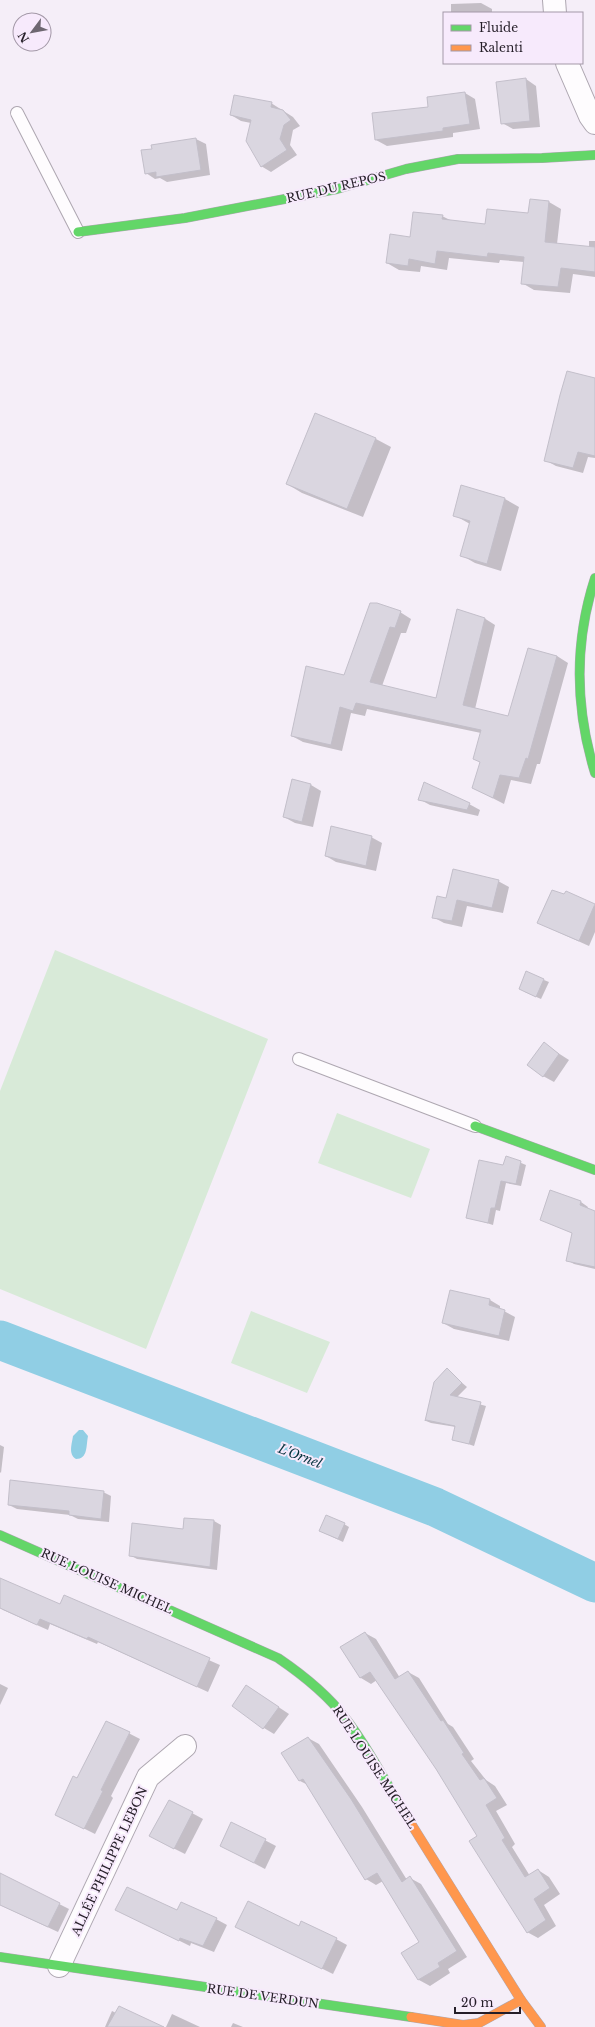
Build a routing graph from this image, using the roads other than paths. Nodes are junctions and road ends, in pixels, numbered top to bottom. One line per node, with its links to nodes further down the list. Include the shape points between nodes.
1 (554, 0): 2 (street)
2 (555, 12)
3 (567, 64): 5 (street)
4 (16, 113): 7 (lane)
5 (595, 123)
6 (595, 155): 7 (street, RUE DU REPOS, via 458,159 406,169 337,189 186,218)
7 (78, 232)
8 (595, 578): 9 (street, via 583,622 579,658 586,739)
9 (595, 773)
10 (299, 1059): 11 (lane)
11 (475, 1126): 12 (street)
12 (595, 1170)
13 (0, 1535): 17 (street, RUE LOUISE MICHEL, via 250,1644 304,1674 326,1694 347,1720)
14 (185, 1746): 16 (street, ALLÉE PHILIPPE LEBON, via 148,1777)
15 (0, 1957): 16 (street, RUE DE VERDUN)
16 (59, 1966): 17 (street, RUE DE VERDUN, via 462,2025 479,2023)
17 (521, 2000): 18 (street, RUE LOUISE MICHEL)
18 (541, 2027)

